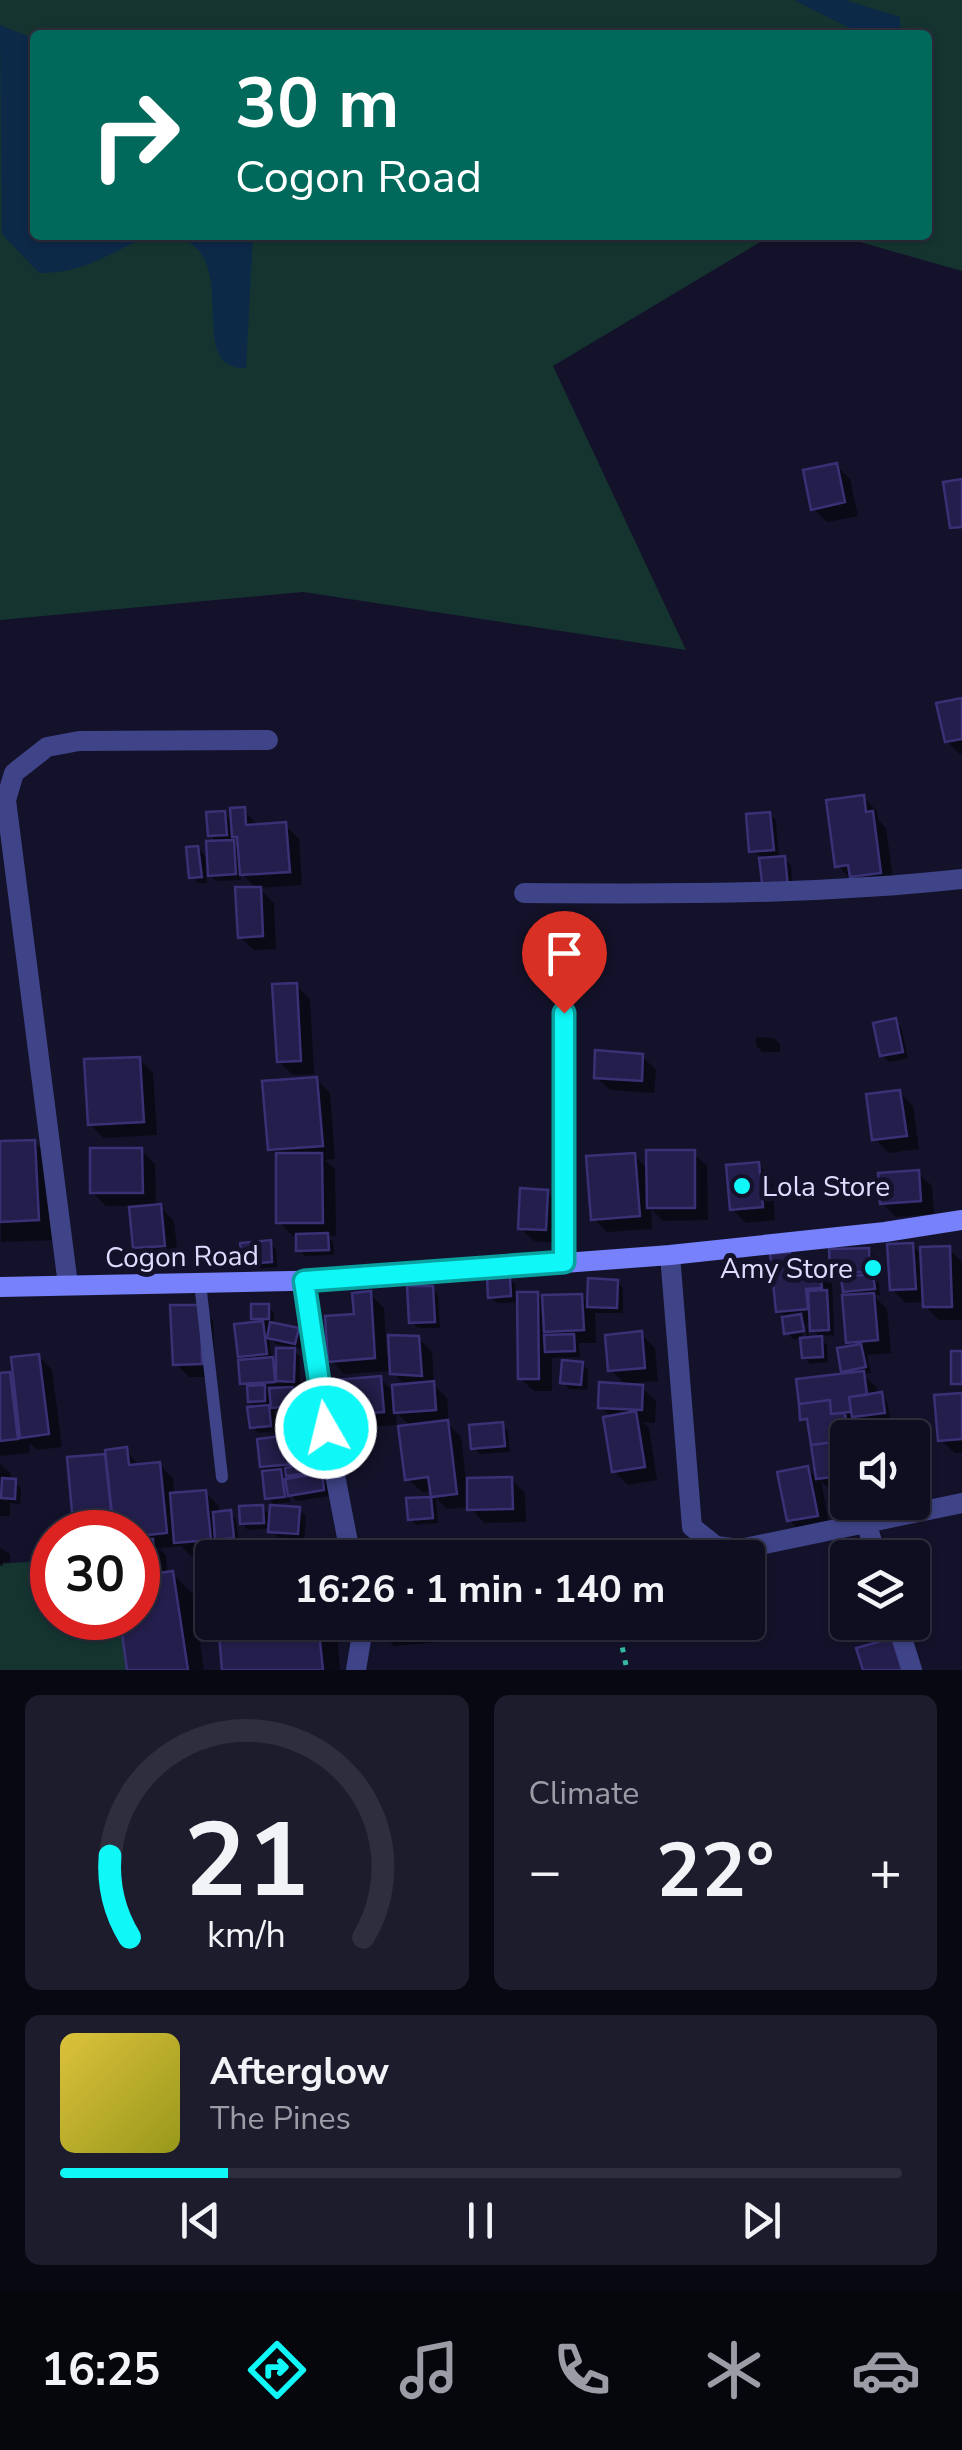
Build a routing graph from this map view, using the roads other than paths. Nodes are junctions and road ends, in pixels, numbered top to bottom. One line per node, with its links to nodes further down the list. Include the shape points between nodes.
1 (268, 740): 10 (street, via 80,741 48,747 14,773 6,800)
2 (962, 879): 3 (street, via 868,890)
3 (524, 893)
4 (564, 1013): 7 (street)
5 (962, 1220): 6 (street, Cogon Road)
6 (670, 1254): 7 (street, Cogon Road); 14 (street, via 692,1527 716,1546 740,1549)
7 (564, 1262): 8 (street, Cogon Road)
8 (304, 1281): 9 (street, Cogon Road); 15 (street)
9 (200, 1283): 10 (street, Cogon Road); 12 (lane)
10 (68, 1285): 11 (street, Cogon Road)
11 (0, 1286)
12 (222, 1477)
13 (962, 1502): 14 (street)
14 (866, 1522): 16 (street)
15 (348, 1540)
16 (872, 1540)
17 (360, 1640): 19 (street)
18 (903, 1640): 20 (street)
19 (356, 1670)
20 (912, 1670)

